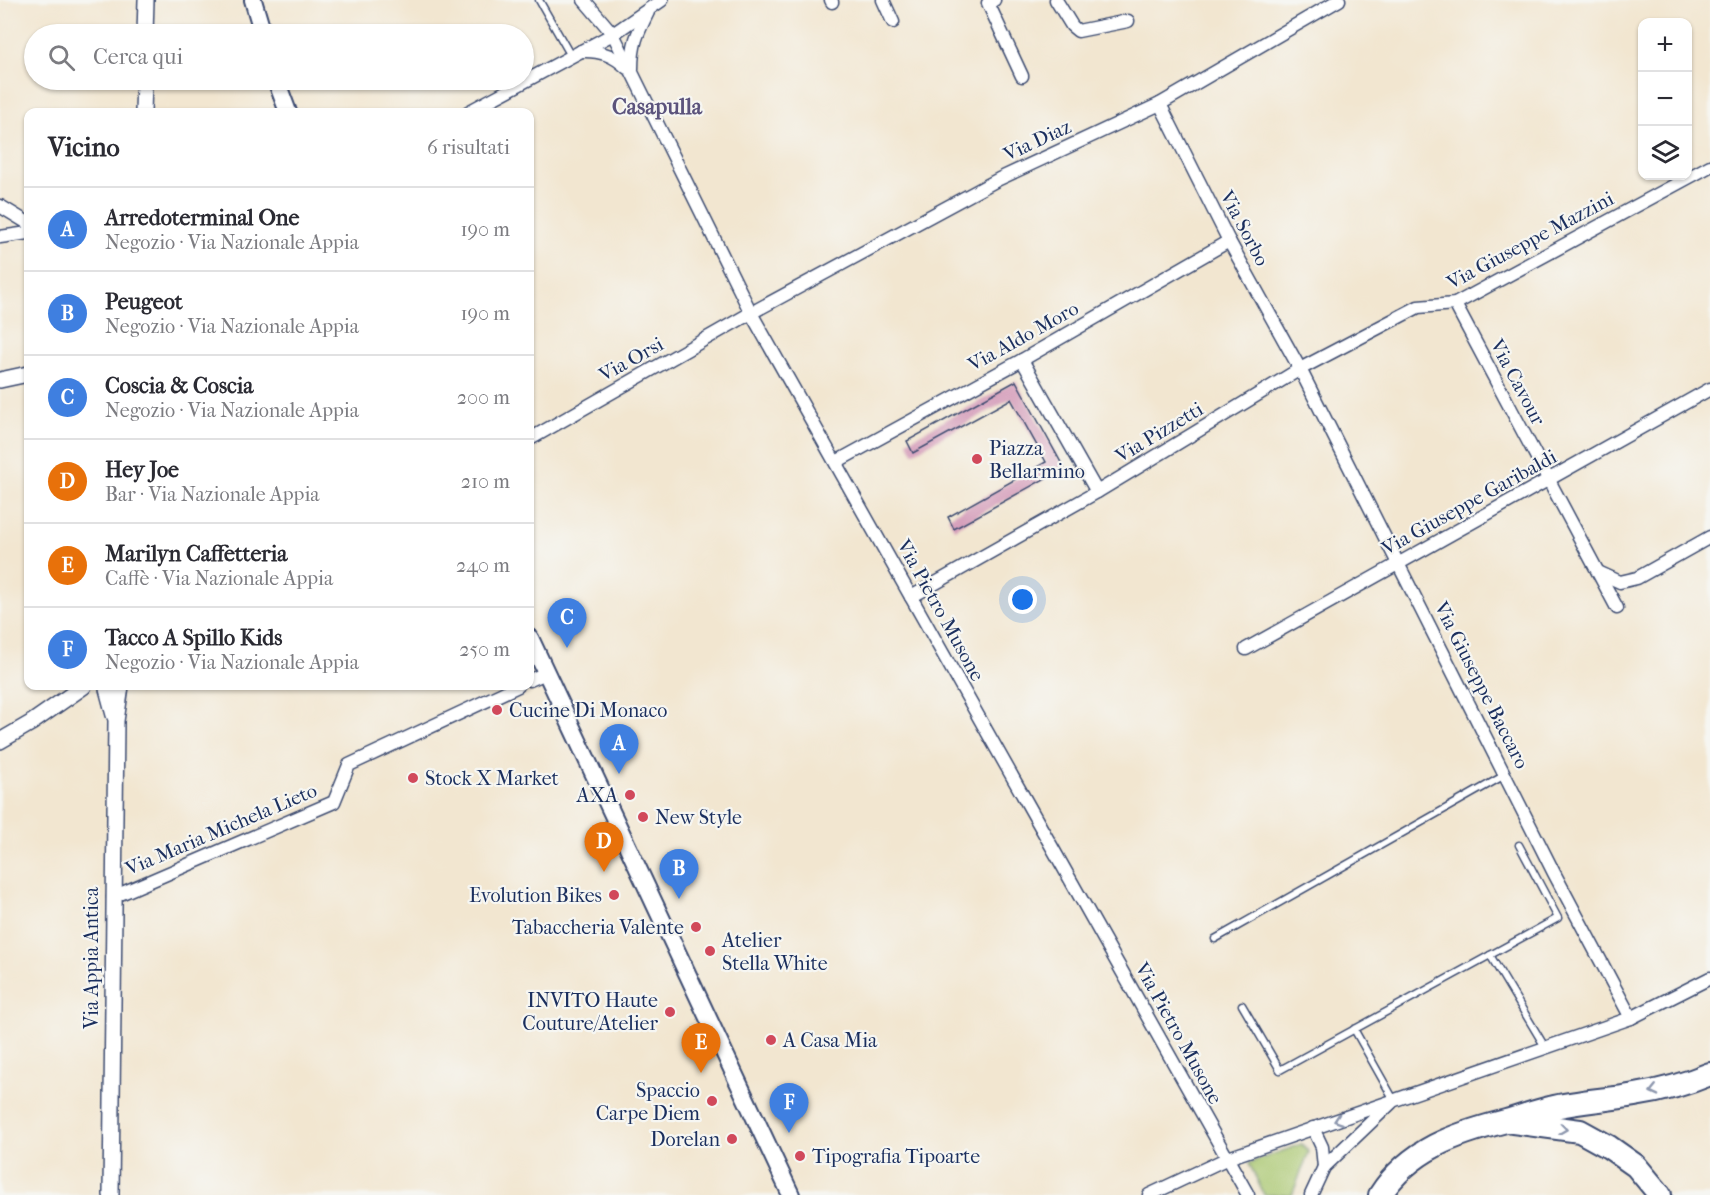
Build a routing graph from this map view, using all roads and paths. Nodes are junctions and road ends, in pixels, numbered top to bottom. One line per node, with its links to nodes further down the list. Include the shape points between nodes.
1 (146, 0): 13 (street)
2 (253, 0): 14 (main road)
3 (539, 0): 16 (lane)
4 (584, 0): 15 (street, Via Pietro Musone)
5 (663, 0): 10 (street)
6 (883, 0): 12 (street)
7 (994, 0): 18 (street, via 988,3)
8 (1056, 0): 11 (street, via 1078,31)
9 (1339, 0): 23 (street, Via Diaz)
10 (649, 9): 15 (street); 17 (street, via 635,36)
11 (1128, 21)
12 (893, 22)
13 (145, 24)
14 (260, 24)
15 (613, 34): 16 (street); 17 (street, Via Pietro Musone)
16 (576, 54): 17 (street, Via Pietro Musone, via 606,53); 19 (street)
17 (632, 73): 34 (street, Via Pietro Musone)
18 (1022, 76)
19 (534, 77)
20 (144, 90): 24 (street)
21 (280, 90): 25 (main road)
22 (509, 90): 26 (street)
23 (1160, 104): 32 (street, Via Sorbo); 34 (street, Via Diaz, via 999,179)
24 (143, 108)
25 (286, 108)
26 (475, 108)
27 (1710, 166): 33 (street, Via Giuseppe Mazzini)
28 (0, 206): 29 (street)
29 (24, 221)
30 (24, 234): 31 (street)
31 (0, 237)
32 (1228, 241): 35 (street, Via Aldo Moro); 36 (street, Via Sorbo)
33 (1455, 304): 36 (street, Via Giuseppe Mazzini, via 1418,307); 42 (street, Via Cavour)
34 (751, 313): 40 (street, Via Orsi); 41 (street, Via Pietro Musone)
35 (1022, 360): 41 (street, Via Aldo Moro); 43 (street)
36 (1300, 369): 43 (street, Via Pizzetti); 45 (street, Via Giuseppe Baccaro)
37 (24, 375): 38 (street)
38 (0, 380)
39 (1710, 389): 42 (street, Via Giuseppe Garibaldi)
40 (534, 436)
41 (836, 462): 47 (street, Via Pietro Musone)
42 (1548, 480): 45 (street, Via Giuseppe Garibaldi); 46 (street, Via Cavour)
43 (1097, 492): 47 (street, Via Pizzetti)
44 (1710, 537): 46 (street, via 1637,578 1620,582)
45 (1399, 563): 50 (street, Via Giuseppe Garibaldi); 57 (street, Via Giuseppe Baccaro)
46 (1598, 572): 48 (street, Via Cavour)
47 (911, 597): 71 (street, Via Pietro Musone)
48 (1617, 608)
49 (534, 646): 51 (main road)
50 (1246, 649)
51 (546, 672): 52 (street); 74 (main road)
52 (534, 678)
53 (78, 690): 56 (street)
54 (110, 690): 59 (street, Via Appia Antica, via 116,721)
55 (509, 690): 59 (street, Via Maria Michela Lieto, via 349,765 334,802)
56 (0, 741)
57 (1506, 775): 60 (lane); 64 (street, Via Giuseppe Baccaro)
58 (1519, 845): 61 (lane, via 1558,918)
59 (113, 897): 73 (street, Via Appia Antica)
60 (1215, 939)
61 (1490, 955): 65 (lane); 66 (lane)
62 (1710, 978): 64 (street)
63 (1242, 1005): 65 (lane, via 1280,1070)
64 (1631, 1018): 66 (street)
65 (1354, 1029): 68 (lane)
66 (1545, 1048): 68 (street)
67 (1710, 1074): 69 (highway, one-way to 69, via 1680,1086 1551,1107)
68 (1394, 1100): 70 (street, one-way to 70); 72 (street)
69 (1505, 1121): 78 (highway, via 1437,1143 1402,1169); 79 (highway, one-way to 79, via 1580,1131 1636,1166)
70 (1313, 1128): 71 (street); 72 (street, via 1322,1147)
71 (1228, 1158): 75 (street); 76 (street, Via Pietro Musone)
72 (1324, 1167): 77 (street)
73 (111, 1195)
74 (791, 1195)
75 (1149, 1195)
76 (1248, 1195)
77 (1311, 1195)
78 (1380, 1195)
79 (1660, 1195)

